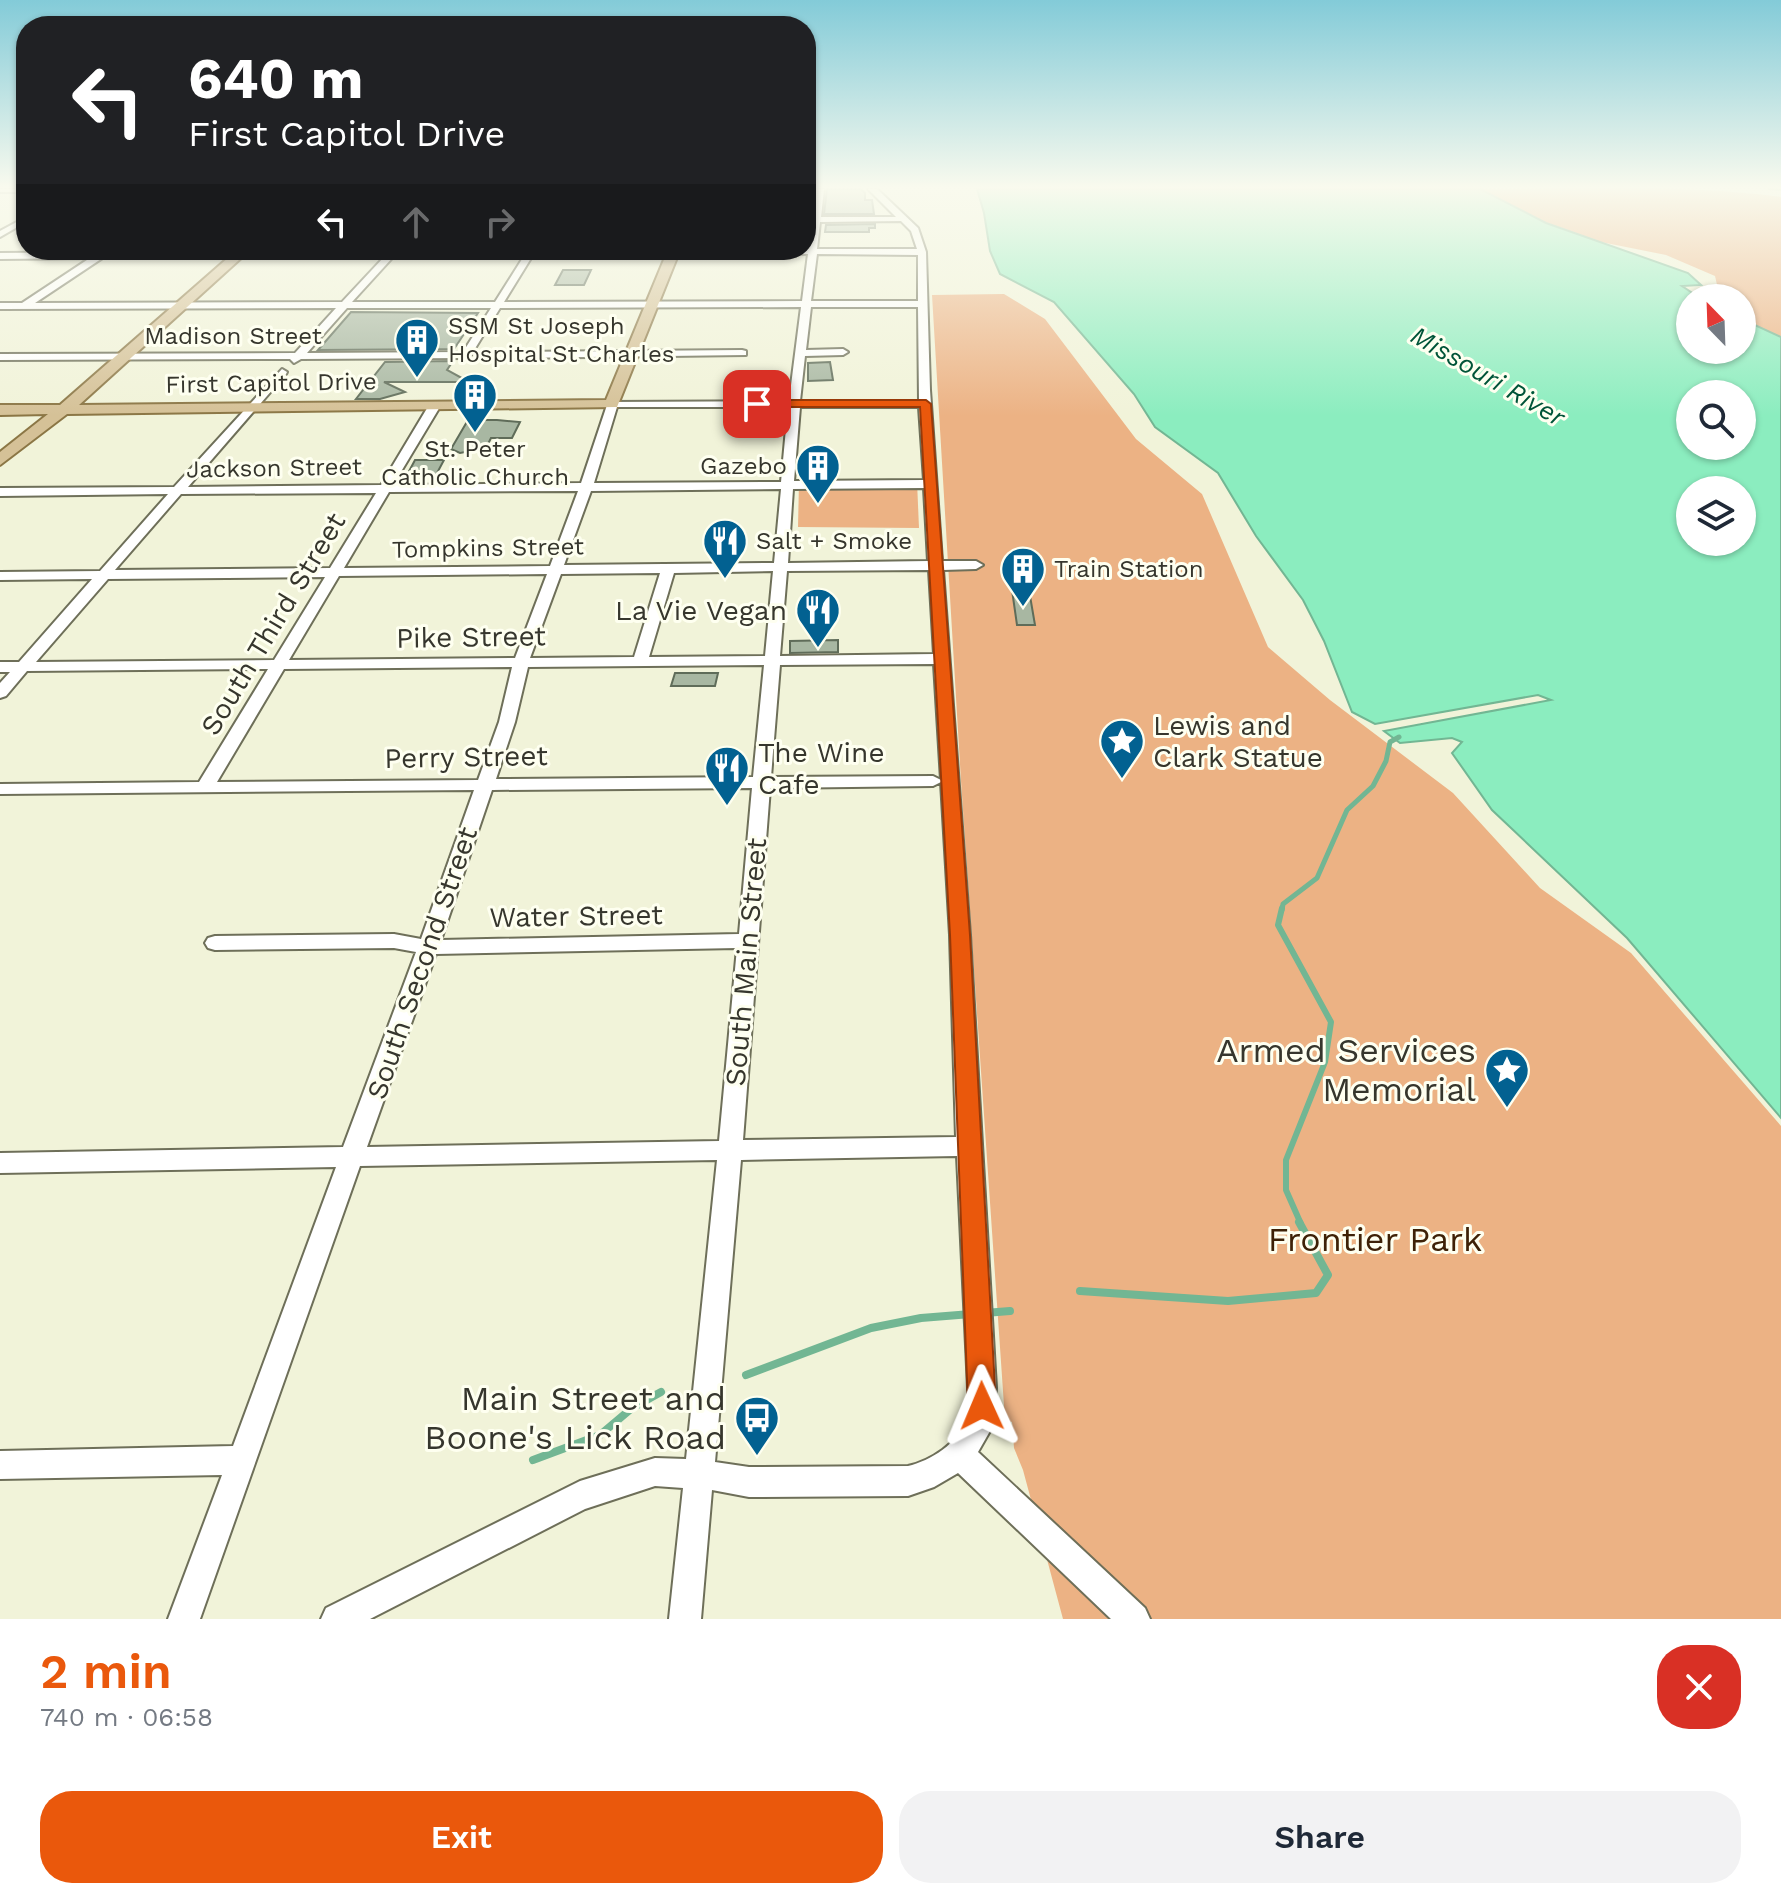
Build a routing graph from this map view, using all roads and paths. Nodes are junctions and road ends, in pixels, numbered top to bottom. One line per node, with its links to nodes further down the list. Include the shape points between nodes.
1 (85, 265): 12 (street)
2 (228, 265): 13 (main road)
3 (381, 265): 14 (street)
4 (523, 265): 15 (street)
5 (668, 265): 9 (main road, South Second Street)
6 (812, 265): 10 (street, South Main Street)
7 (922, 265): 8 (street)
8 (923, 304): 10 (street); 26 (street)
9 (651, 305): 10 (street); 15 (street); 17 (main road, South Second Street)
10 (807, 305): 19 (street, South Main Street)
11 (0, 306): 12 (street)
12 (24, 306): 13 (street)
13 (181, 306): 14 (street); 21 (main road)
14 (343, 306): 15 (street); 22 (street)
15 (496, 306): 22 (street, Madison Street, via 466,355)
16 (843, 352): 19 (street)
17 (633, 353): 18 (street); 20 (street); 24 (main road, South Second Street)
18 (742, 353)
19 (800, 353): 25 (street, South Main Street)
20 (510, 355)
21 (125, 356): 22 (street, Madison Street); 23 (street, Madison Street); 30 (main road)
22 (297, 356): 28 (street)
23 (0, 357)
24 (612, 404): 25 (street, First Capitol Drive); 27 (main road, First Capitol Drive); 34 (street, South Second Street)
25 (795, 404): 26 (street, First Capitol Drive); 32 (street, South Main Street)
26 (926, 404): 33 (street)
27 (435, 405): 28 (main road, First Capitol Drive); 35 (street, South Third Street)
28 (250, 408): 30 (main road, First Capitol Drive); 36 (street)
29 (0, 410): 30 (main road, First Capitol Drive)
30 (63, 410): 31 (main road)
31 (0, 460)
32 (788, 484): 33 (street, Jackson Street); 34 (street, Jackson Street); 40 (street, South Main Street)
33 (932, 484): 39 (street)
34 (586, 487): 35 (street, Jackson Street); 42 (street, South Second Street)
35 (385, 489): 36 (street, Jackson Street); 43 (street, South Third Street)
36 (175, 491): 37 (street, Jackson Street); 44 (street)
37 (0, 492)
38 (976, 565): 39 (street, Tompkins Street)
39 (936, 566): 40 (street, Tompkins Street); 46 (street)
40 (780, 567): 41 (street, Tompkins Street); 47 (street, South Main Street)
41 (668, 568): 42 (street, Tompkins Street); 49 (street)
42 (556, 569): 43 (street, Tompkins Street); 48 (street, South Second Street)
43 (335, 572): 44 (street, Tompkins Street); 50 (street, South Third Street)
44 (102, 575): 45 (street, Tompkins Street); 52 (street)
45 (0, 576)
46 (942, 659): 47 (street, Pike Street); 62 (street)
47 (772, 661): 49 (street, Pike Street); 54 (street, South Main Street)
48 (521, 662): 49 (street, Pike Street); 50 (street, Pike Street); 56 (street, South Second Street)
49 (640, 662)
50 (278, 665): 52 (street, Pike Street); 57 (street, South Third Street)
51 (0, 667): 52 (street, Pike Street)
52 (23, 667): 53 (street)
53 (0, 693)
54 (761, 780): 55 (street, Perry Street); 56 (street, Perry Street); 59 (street, South Main Street)
55 (933, 781)
56 (485, 784): 57 (street, Perry Street); 61 (street, South Second Street)
57 (205, 787): 58 (street, Perry Street)
58 (0, 789)
59 (747, 941): 61 (street, Water Street); 63 (street, South Main Street)
60 (215, 943): 61 (street, Water Street, via 394,941)
61 (428, 947): 64 (street, South Second Street)
62 (968, 1146): 63 (street); 66 (street, via 982,1374 980,1424)
63 (730, 1151): 64 (street); 69 (street, South Main Street)
64 (353, 1158): 65 (street); 67 (street, South Second Street)
65 (0, 1163)
66 (960, 1455): 69 (street, via 908,1481 749,1482); 73 (street)
67 (241, 1460): 68 (street); 70 (street, South Second Street)
68 (0, 1465)
69 (700, 1474): 71 (street, via 655,1472 580,1496); 72 (street, South Main Street)
70 (184, 1619)
71 (337, 1619)
72 (685, 1619)
73 (1134, 1619)

